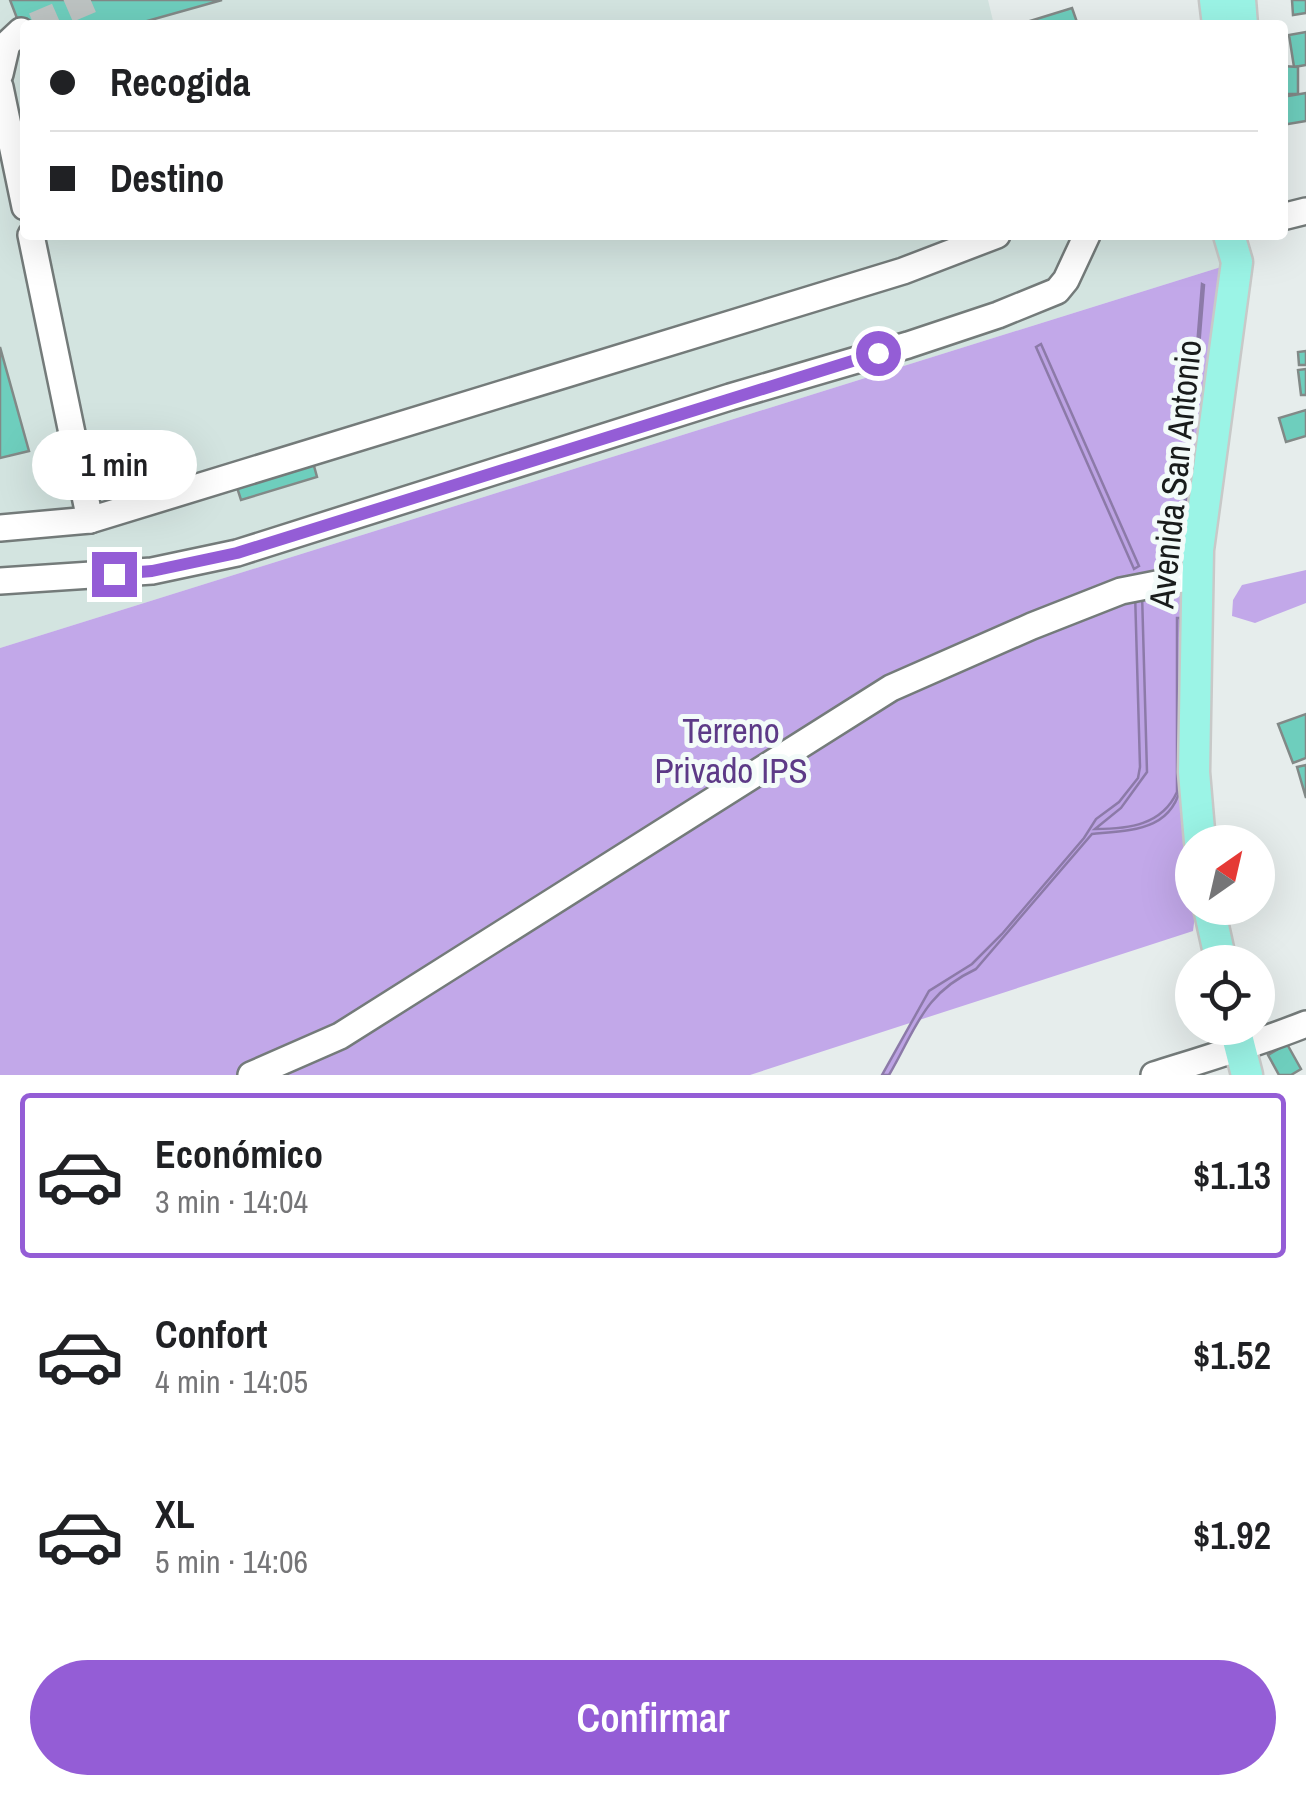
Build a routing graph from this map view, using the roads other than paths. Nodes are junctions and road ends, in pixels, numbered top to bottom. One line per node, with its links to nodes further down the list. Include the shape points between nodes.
1 (20, 32): 2 (street, via 7,44)
2 (0, 74)
3 (0, 87): 4 (street)
4 (20, 183)
5 (32, 240): 9 (street)
6 (983, 240): 9 (street)
7 (1086, 240): 12 (street, via 1058,290 908,345 237,553 152,571)
8 (1238, 244): 11 (main road, Avenida San Antonio)
9 (90, 520): 10 (street)
10 (0, 528)
11 (1198, 576): 13 (main road, Avenida San Antonio); 16 (street, via 1121,591 891,688 340,1036)
12 (0, 581)
13 (1199, 825)
14 (1306, 1024): 15 (street)
15 (1241, 1051): 17 (street)
16 (252, 1075)
17 (1154, 1075)

